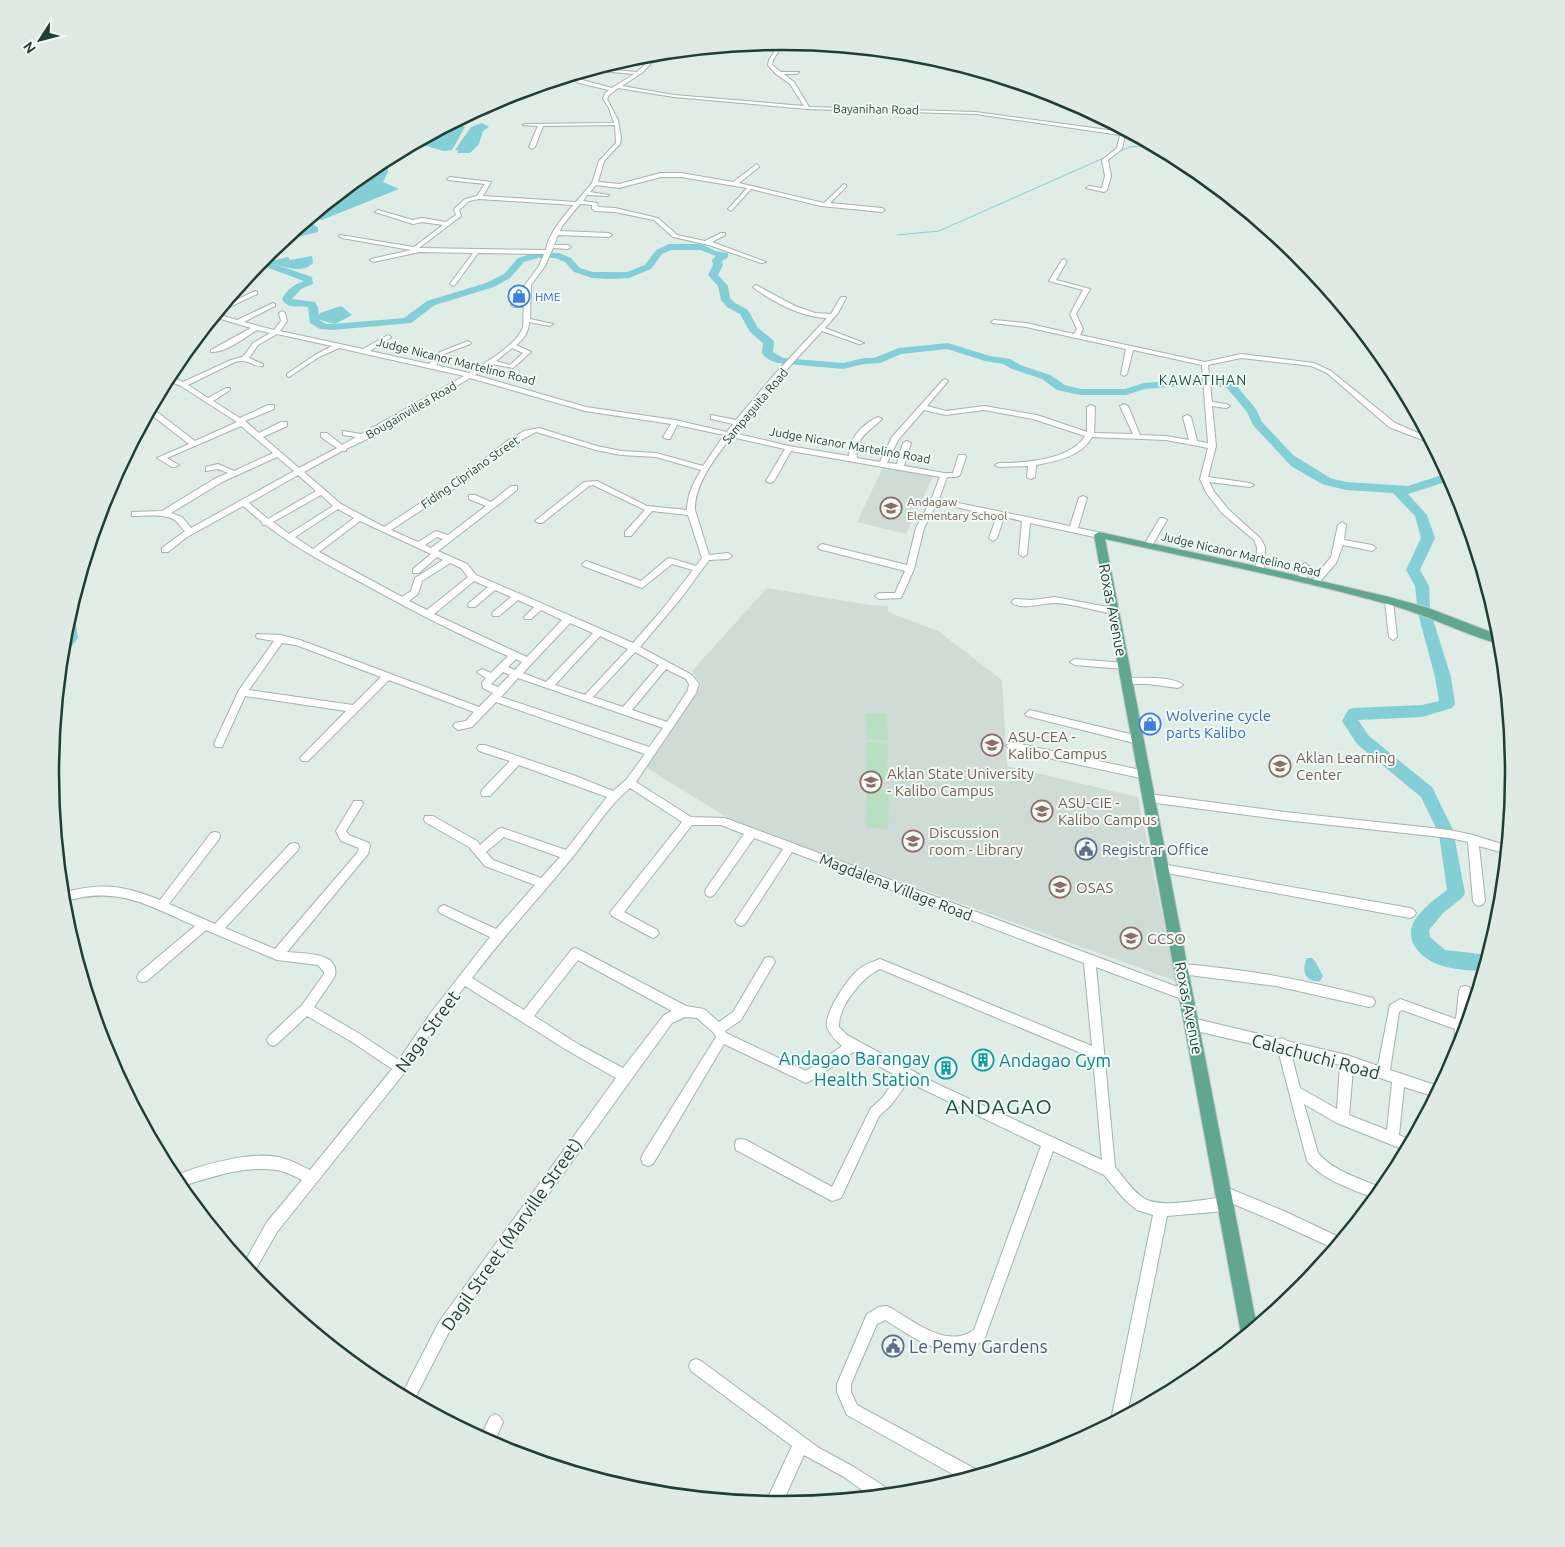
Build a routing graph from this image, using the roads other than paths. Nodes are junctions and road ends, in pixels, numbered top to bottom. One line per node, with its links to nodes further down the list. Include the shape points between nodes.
1 (777, 50): 5 (street, via 770,62)
2 (649, 63): 4 (street)
3 (612, 71): 4 (street)
4 (638, 73): 8 (street)
5 (778, 73): 6 (street); 9 (street, via 792,83)
6 (797, 73)
7 (577, 80): 8 (street, Bayanihan Road)
8 (616, 88): 9 (street, Bayanihan Road); 12 (street, via 606,94 605,99)
9 (807, 108): 14 (street, Bayanihan Road, via 968,112)
10 (525, 125): 11 (street)
11 (541, 125): 12 (street); 16 (street)
12 (617, 127): 13 (street); 20 (street, via 618,143 602,161)
13 (602, 131)
14 (1115, 132)
15 (1122, 136): 25 (street, via 1119,149 1105,160 1108,176 1104,190)
16 (532, 147)
17 (757, 166): 21 (street)
18 (450, 179): 28 (street, via 489,183)
19 (639, 180): 20 (street, via 619,186); 21 (street, via 674,174); 22 (street)
20 (595, 183): 26 (street)
21 (734, 184): 24 (street)
22 (654, 186)
23 (844, 186): 30 (street)
24 (750, 187): 30 (street); 31 (street)
25 (1089, 188)
26 (588, 194): 27 (street); 29 (street)
27 (606, 195)
28 (479, 198): 29 (street); 34 (street, via 467,200 456,210 460,214)
29 (578, 203): 35 (street); 39 (street, via 656,219 675,236)
30 (826, 204): 32 (street)
31 (731, 209)
32 (882, 210)
33 (378, 212): 34 (street, via 413,222 422,220)
34 (447, 224): 42 (street)
35 (555, 233): 37 (street); 45 (street)
36 (723, 234): 39 (street)
37 (608, 235)
38 (342, 236): 42 (street)
39 (706, 242): 47 (street)
40 (533, 245): 44 (street)
41 (568, 247): 45 (street)
42 (418, 250): 43 (street); 46 (street)
43 (476, 252): 44 (street); 49 (street)
44 (528, 252): 45 (street)
45 (547, 252): 56 (street, via 542,266 528,285)
46 (373, 260)
47 (763, 262)
48 (1064, 262): 67 (street, via 1052,281 1087,289 1073,314 1080,329)
49 (452, 284)
50 (756, 287): 58 (street, via 775,300 819,316)
51 (255, 293): 53 (street)
52 (843, 298): 58 (street, Sampaguita Road)
53 (233, 304)
54 (273, 305): 62 (street)
55 (514, 305): 56 (street)
56 (528, 305): 60 (street)
57 (282, 313): 66 (street, via 284,321)
58 (833, 316): 65 (street, Sampaguita Road)
59 (221, 318): 62 (street, Judge Nicanor Martelino Road)
60 (526, 320): 63 (street); 70 (street, via 525,333)
61 (994, 322): 67 (street)
62 (237, 323): 64 (street, Judge Nicanor Martelino Road)
63 (550, 324)
64 (256, 328): 66 (street, Judge Nicanor Martelino Road); 76 (street)
65 (821, 329): 72 (street); 103 (street, Sampaguita Road)
66 (276, 332): 73 (street, Judge Nicanor Martelino Road); 78 (street, via 255,344)
67 (1076, 336): 75 (street)
68 (388, 337): 77 (street)
69 (513, 337): 70 (street)
70 (520, 339): 74 (street, Bougainvillea Road)
71 (468, 343): 82 (street, via 442,353)
72 (861, 343)
73 (340, 345): 77 (street, Judge Nicanor Martelino Road); 84 (street, via 316,356)
74 (512, 346): 79 (street, Bougainvillea Road); 79 (street, via 528,352 511,367)
75 (1130, 348): 81 (street); 83 (street)
76 (213, 351)
77 (365, 351): 82 (street, Judge Nicanor Martelino Road)
78 (244, 358): 80 (street); 88 (street, via 230,359)
79 (490, 362): 85 (street, Bougainvillea Road)
80 (261, 364)
81 (1205, 364): 91 (street); 113 (street, via 1241,356 1312,364 1335,377 1388,423)
82 (432, 366): 85 (street, Judge Nicanor Martelino Road)
83 (1124, 374)
84 (290, 376)
85 (470, 376): 102 (street, Judge Nicanor Martelino Road, via 585,409); 111 (street, Bougainvillea Road)
86 (945, 381): 95 (street)
87 (175, 382): 88 (street)
88 (182, 385): 90 (street)
89 (228, 390): 90 (street)
90 (207, 401): 101 (street)
91 (1209, 404): 93 (street); 117 (street)
92 (1124, 406): 110 (street)
93 (1226, 406)
94 (271, 407): 101 (street)
95 (921, 407): 108 (street, via 946,413 984,408 1022,414 1071,426); 123 (street, via 890,446)
96 (1091, 407): 108 (street)
97 (155, 415): 116 (street)
98 (714, 417): 103 (street)
99 (1187, 417): 114 (street)
100 (878, 419): 122 (street, via 854,442 851,447)
101 (240, 422): 109 (street); 116 (street)
102 (675, 422): 107 (street, Judge Nicanor Martelino Road); 112 (street)
103 (738, 423): 107 (street, Sampaguita Road)
104 (284, 424): 109 (street)
105 (346, 433): 111 (street)
106 (324, 435): 119 (street)
107 (728, 435): 118 (street, Judge Nicanor Martelino Road); 129 (street, Sampaguita Road)
108 (1090, 435): 110 (street); 124 (street, via 1083,445 1071,452)
109 (259, 436): 120 (street)
110 (1137, 436): 114 (street)
111 (364, 437): 119 (street, Bougainvillea Road)
112 (667, 437)
113 (1423, 438)
114 (1193, 441): 117 (street)
115 (907, 442): 127 (street)
116 (195, 444): 125 (street, via 161,458)
117 (1212, 446): 134 (street)
118 (789, 448): 122 (street, Judge Nicanor Martelino Road); 135 (street)
119 (343, 449): 130 (street, Bougainvillea Road)
120 (277, 454): 130 (street); 131 (street)
121 (962, 457): 132 (street, via 958,473)
122 (853, 458): 123 (street, Judge Nicanor Martelino Road)
123 (883, 463): 127 (street, Judge Nicanor Martelino Road)
124 (1032, 464): 126 (street); 133 (street)
125 (174, 465)
126 (999, 465)
127 (900, 466): 132 (street, Judge Nicanor Martelino Road)
128 (209, 469): 131 (street, via 218,466)
129 (706, 469): 146 (street, Sampaguita Road, via 694,490); 156 (street, Fiding Cipriano Street, via 656,455 596,448 536,430 526,432 469,475)
130 (296, 472): 138 (street); 142 (street, Bougainvillea Road)
131 (234, 473): 149 (street)
132 (944, 475): 141 (street, Judge Nicanor Martelino Road)
133 (1031, 477)
134 (1204, 479): 136 (street); 180 (street, via 1225,511 1257,540 1261,547)
135 (770, 481)
136 (1250, 485)
137 (514, 488): 143 (street)
138 (320, 492): 144 (street); 154 (street)
139 (472, 497): 143 (street)
140 (1083, 498): 157 (street)
141 (935, 500): 148 (street, Judge Nicanor Martelino Road); 179 (street, via 920,528)
142 (243, 502): 154 (street); 158 (street, Bougainvillea Road)
143 (491, 505): 162 (street)
144 (338, 506): 150 (street); 161 (street)
145 (650, 508): 146 (street); 153 (street, via 634,504 594,483 586,484); 159 (street)
146 (691, 513): 174 (street, Sampaguita Road)
147 (134, 514): 149 (street)
148 (1001, 514): 151 (street, Judge Nicanor Martelino Road); 163 (street)
149 (162, 515): 158 (street, via 180,520 186,529)
150 (359, 518): 156 (street); 171 (street)
151 (1026, 520): 157 (street, Judge Nicanor Martelino Road); 172 (street)
152 (1163, 520): 166 (street)
153 (538, 521)
154 (266, 523): 161 (street)
155 (1342, 525): 164 (street)
156 (385, 530): 165 (street)
157 (1073, 530): 160 (street, Judge Nicanor Martelino Road)
158 (192, 531): 169 (street, Bougainvillea Road)
159 (628, 534)
160 (1099, 535): 166 (main road, Judge Nicanor Martelino Road); 193 (main road, Roxas Avenue)
161 (288, 538): 171 (street)
162 (449, 538): 165 (street, via 436,534); 170 (street)
163 (993, 538)
164 (1339, 542): 168 (street); 184 (street, via 1333,560)
165 (420, 545): 170 (street)
166 (1148, 545): 180 (main road, Judge Nicanor Martelino Road)
167 (822, 547): 179 (street)
168 (1372, 548)
169 (166, 550)
170 (434, 552): 175 (street); 181 (street)
171 (312, 553): 188 (street)
172 (1023, 554)
173 (728, 556): 174 (street)
174 (706, 558): 178 (street)
175 (450, 559): 182 (street, via 464,566); 188 (street, via 418,580 414,592)
176 (586, 564): 178 (street, via 642,585 670,561)
177 (1305, 566): 183 (street)
178 (699, 569): 203 (street)
179 (910, 569): 187 (street, via 898,596)
180 (1260, 570): 183 (main road, Judge Nicanor Martelino Road)
181 (416, 571)
182 (473, 576): 185 (street); 194 (street)
183 (1302, 580): 184 (main road, Judge Nicanor Martelino Road)
184 (1314, 583): 189 (main road, Judge Nicanor Martelino Road)
185 (494, 586): 186 (street); 191 (street)
186 (517, 596): 192 (street); 195 (street)
187 (880, 596)
188 (403, 601): 194 (street)
189 (1389, 601): 200 (street); 202 (main road, Judge Nicanor Martelino Road)
190 (1015, 602): 193 (street, via 1055,600)
191 (472, 605)
192 (540, 606): 196 (street); 197 (street)
193 (1113, 611): 208 (main road, Roxas Avenue)
194 (428, 614): 204 (street)
195 (496, 614)
196 (528, 617)
197 (569, 618): 198 (street); 205 (street)
198 (599, 632): 203 (street); 216 (street)
199 (260, 636): 201 (street)
200 (1393, 637)
201 (281, 638): 212 (street); 217 (street)
202 (1493, 638)
203 (635, 648): 207 (street); 219 (street)
204 (514, 655): 205 (street); 209 (street)
205 (529, 661): 211 (street)
206 (1074, 662): 208 (street)
207 (665, 664): 222 (street); 225 (street, via 689,677 694,684 693,691)
208 (1124, 666): 214 (main road, Roxas Avenue)
209 (501, 668): 211 (street); 213 (street)
210 (482, 672): 213 (street)
211 (517, 675): 216 (street); 218 (street)
212 (388, 676): 220 (street); 221 (street)
213 (492, 677): 218 (street, via 486,686)
214 (1127, 681): 215 (street); 226 (main road, Roxas Avenue)
215 (1178, 685)
216 (548, 686): 219 (street)
217 (242, 692): 220 (street); 227 (street)
218 (497, 695): 221 (street); 230 (street)
219 (587, 698): 222 (street)
220 (355, 709): 231 (street)
221 (481, 712): 224 (street, via 468,724)
222 (625, 712): 225 (street)
223 (1030, 714): 226 (street)
224 (458, 726)
225 (669, 726): 230 (street)
226 (1138, 740): 233 (main road, Roxas Avenue)
227 (219, 744)
228 (1011, 746): 233 (street)
229 (482, 748): 232 (street)
230 (651, 752): 234 (street)
231 (306, 758)
232 (516, 761): 235 (street); 236 (street)
233 (1145, 775): 237 (main road, Roxas Avenue)
234 (630, 783): 236 (street); 240 (street)
235 (486, 793)
236 (614, 796): 248 (street, Naga Street)
237 (1149, 798): 243 (street); 249 (main road, Roxas Avenue)
238 (358, 804): 262 (street, via 341,831 345,838 365,846 363,854)
239 (429, 819): 247 (street, via 466,839)
240 (689, 821): 241 (street, Magdalena Village Road, via 721,821); 260 (street, via 616,913)
241 (751, 832): 245 (street, Magdalena Village Road); 251 (street)
242 (215, 836): 254 (street)
243 (1473, 839): 246 (street); 253 (street)
244 (294, 847): 259 (street)
245 (790, 847): 257 (street); 263 (street, Magdalena Village Road)
246 (1502, 848)
247 (479, 852): 248 (street, via 502,832); 250 (street, via 489,862)
248 (568, 855): 250 (street, Naga Street)
249 (1162, 868): 256 (street); 265 (main road, Roxas Avenue)
250 (543, 884): 261 (street, Naga Street)
251 (710, 892)
252 (70, 896): 254 (street, via 102,890 135,895)
253 (1479, 901)
254 (161, 907): 258 (street)
255 (444, 910): 261 (street)
256 (1410, 914)
257 (741, 921)
258 (205, 924): 259 (street); 266 (street)
259 (217, 929): 262 (street)
260 (653, 933)
261 (498, 935): 267 (street, Naga Street)
262 (277, 955): 271 (street, via 288,959 313,958 327,966 329,976)
263 (1090, 960): 269 (street, Magdalena Village Road); 281 (street)
264 (769, 962): 277 (street, via 738,1016)
265 (1182, 969): 269 (main road, Roxas Avenue); 270 (street, via 1274,979)
266 (143, 977)
267 (464, 979): 274 (street); 283 (street, Naga Street)
268 (1465, 991): 273 (street)
269 (1187, 996): 275 (main road, Roxas Avenue)
270 (1369, 1002)
271 (306, 1009): 278 (street); 283 (street)
272 (684, 1010): 274 (street, via 576,953); 277 (street, via 700,1013); 286 (street, Dagil Street (Marville Street), via 668,1019)
273 (1464, 1016)
274 (526, 1017): 286 (street)
275 (1192, 1024): 279 (street, Calachuchi Road); 300 (main road, Roxas Avenue)
276 (1460, 1026): 285 (street, via 1396,1005)
277 (720, 1033): 280 (street, via 806,1077); 295 (street)
278 (273, 1040)
279 (1282, 1044): 282 (street, Calachuchi Road); 289 (street)
280 (853, 1045): 281 (street, via 836,1032 833,1026 836,1012 864,970 880,964); 284 (street)
281 (1099, 1054): 296 (street)
282 (1347, 1061): 285 (street, Calachuchi Road); 290 (street)
283 (401, 1068): 297 (street, Naga Street)
284 (906, 1074): 292 (street); 294 (street, via 887,1101 874,1112 836,1193 832,1194)
285 (1383, 1074): 287 (street, Calachuchi Road)
286 (625, 1076): 306 (street, Dagil Street (Marville Street), via 444,1327)
287 (1399, 1079): 288 (street, Calachuchi Road); 291 (street)
288 (1432, 1090)
289 (1295, 1092): 290 (street); 299 (street, via 1315,1161 1324,1169)
290 (1342, 1118): 291 (street)
291 (1392, 1138): 293 (street)
292 (1049, 1143): 296 (street); 311 (street, via 980,1335 962,1346 945,1345 886,1313 879,1314 872,1319 844,1384 852,1410)
293 (1404, 1143)
294 (741, 1145)
295 (648, 1159)
296 (1109, 1170): 301 (street, via 1142,1205)
297 (312, 1178): 298 (street, via 276,1163 245,1165); 303 (street, Naga Street, via 272,1228)
298 (184, 1179)
299 (1373, 1191)
300 (1224, 1198): 301 (street); 302 (street, via 1279,1216); 304 (main road, Roxas Avenue)
301 (1162, 1210): 307 (street)
302 (1334, 1242)
303 (252, 1264)
304 (1248, 1327)
305 (696, 1366): 310 (street)
306 (410, 1393)
307 (1121, 1412)
308 (495, 1422): 309 (street)
309 (489, 1434)
310 (801, 1443): 312 (street); 313 (street)
311 (960, 1474)
312 (877, 1491)
313 (777, 1497)

